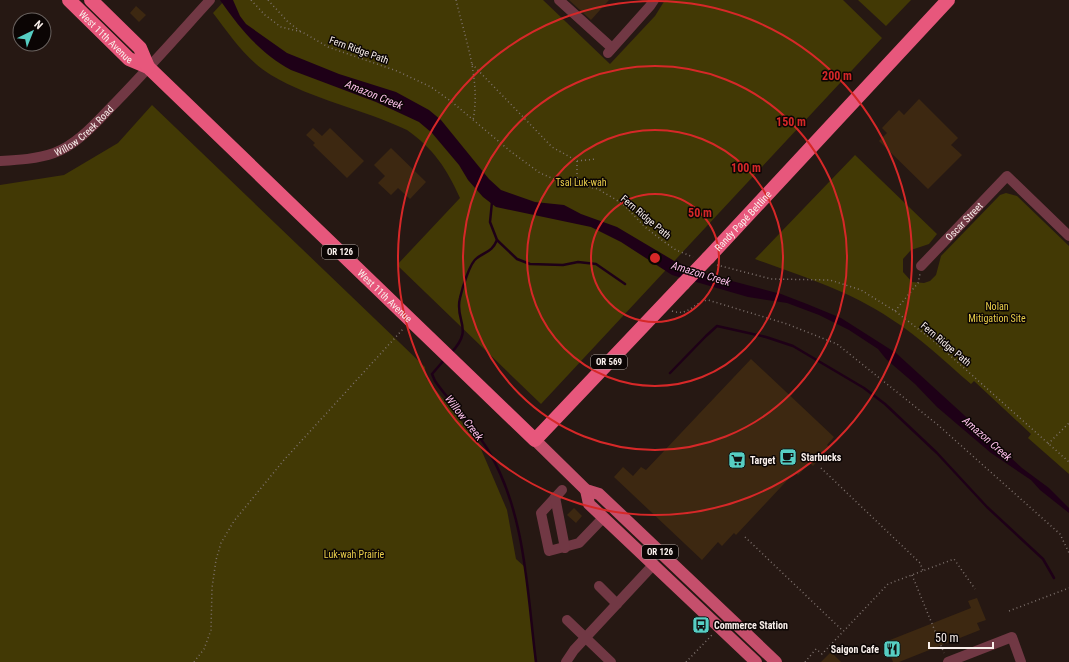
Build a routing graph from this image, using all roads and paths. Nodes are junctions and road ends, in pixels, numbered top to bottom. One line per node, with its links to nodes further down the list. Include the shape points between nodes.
1 (69, 0): 12 (highway, West 11th Avenue / OR 126, via 129,59)
2 (92, 0): 12 (highway, West 11th Avenue / OR 126, via 140,48)
3 (251, 0): 10 (path, Fern Ridge Path, via 281,27)
4 (268, 0): 10 (path, via 288,22)
5 (456, 0): 11 (path)
6 (559, 0): 7 (street, via 610,51)
7 (654, 0)
8 (948, 0): 19 (highway, Randy Papé Beltline / OR 569)
9 (206, 1): 12 (street, Willow Creek Road)
10 (302, 32): 13 (path, Fern Ridge Path, via 328,47 412,77 452,102)
11 (472, 64): 13 (path, via 475,92); 16 (path, via 552,147)
12 (148, 67): 15 (street, Willow Creek Road, via 92,127 74,142 55,153 30,159); 23 (highway, West 11th Avenue / OR 126)
13 (473, 120): 17 (path, Fern Ridge Path, via 510,152 540,173 556,180)
14 (596, 159): 16 (path)
15 (0, 161)
16 (577, 161): 17 (path)
17 (577, 184): 19 (path, Fern Ridge Path, via 598,189 622,204 652,233 676,250)
18 (1069, 236): 20 (street, Oscar Street, via 1007,176)
19 (705, 260): 21 (highway, Randy Papé Beltline / OR 569, bridge); 22 (path, Fern Ridge Path, via 776,280 830,280 846,284 861,290)
20 (921, 266): 22 (path, via 918,283)
21 (661, 308): 25 (highway, Randy Papé Beltline / OR 569); 33 (path, via 679,314 690,311 700,301 708,300 787,324 837,344 938,425 1049,524 1060,534)
22 (894, 311): 26 (path, Fern Ridge Path, via 936,342)
23 (411, 320): 25 (highway, West 11th Avenue / OR 126); 48 (path, via 284,460 234,521 220,543 212,588 211,630 204,649)
24 (1069, 423): 26 (path)
25 (535, 440): 29 (main road, West 11th Avenue / OR 126)
26 (1048, 444): 27 (path, Fern Ridge Path)
27 (1069, 462)
28 (820, 468): 35 (path, via 920,563)
29 (586, 490): 30 (main road, West 11th Avenue / OR 126, via 589,504); 38 (main road, West 11th Avenue / OR 126, via 599,494)
30 (603, 518): 32 (street, via 579,543); 34 (main road, West 11th Avenue / OR 126)
31 (745, 537): 45 (path)
32 (565, 548): 32 (street, via 558,494 541,513 542,522 549,551)
33 (1069, 553)
34 (658, 568): 38 (main road, via 671,573 692,591); 41 (street); 44 (main road, West 11th Avenue / OR 126)
35 (923, 571): 36 (path); 40 (path, via 954,559)
36 (912, 575): 45 (path, via 888,584); 47 (path)
37 (599, 586): 41 (street)
38 (697, 588): 53 (main road, West 11th Avenue / OR 126)
39 (1069, 588): 42 (path)
40 (975, 589)
41 (617, 604): 46 (street)
42 (1009, 611)
43 (567, 620): 46 (street)
44 (719, 627): 51 (path); 52 (main road, West 11th Avenue / OR 126)
45 (843, 631): 54 (path, via 822,654 816,649)
46 (586, 637): 49 (street); 50 (street)
47 (947, 660): 55 (street, via 1012,637)
48 (194, 662)
49 (566, 662)
50 (611, 662)
51 (686, 662)
52 (756, 662)
53 (776, 662)
54 (804, 662)
55 (1021, 662)

